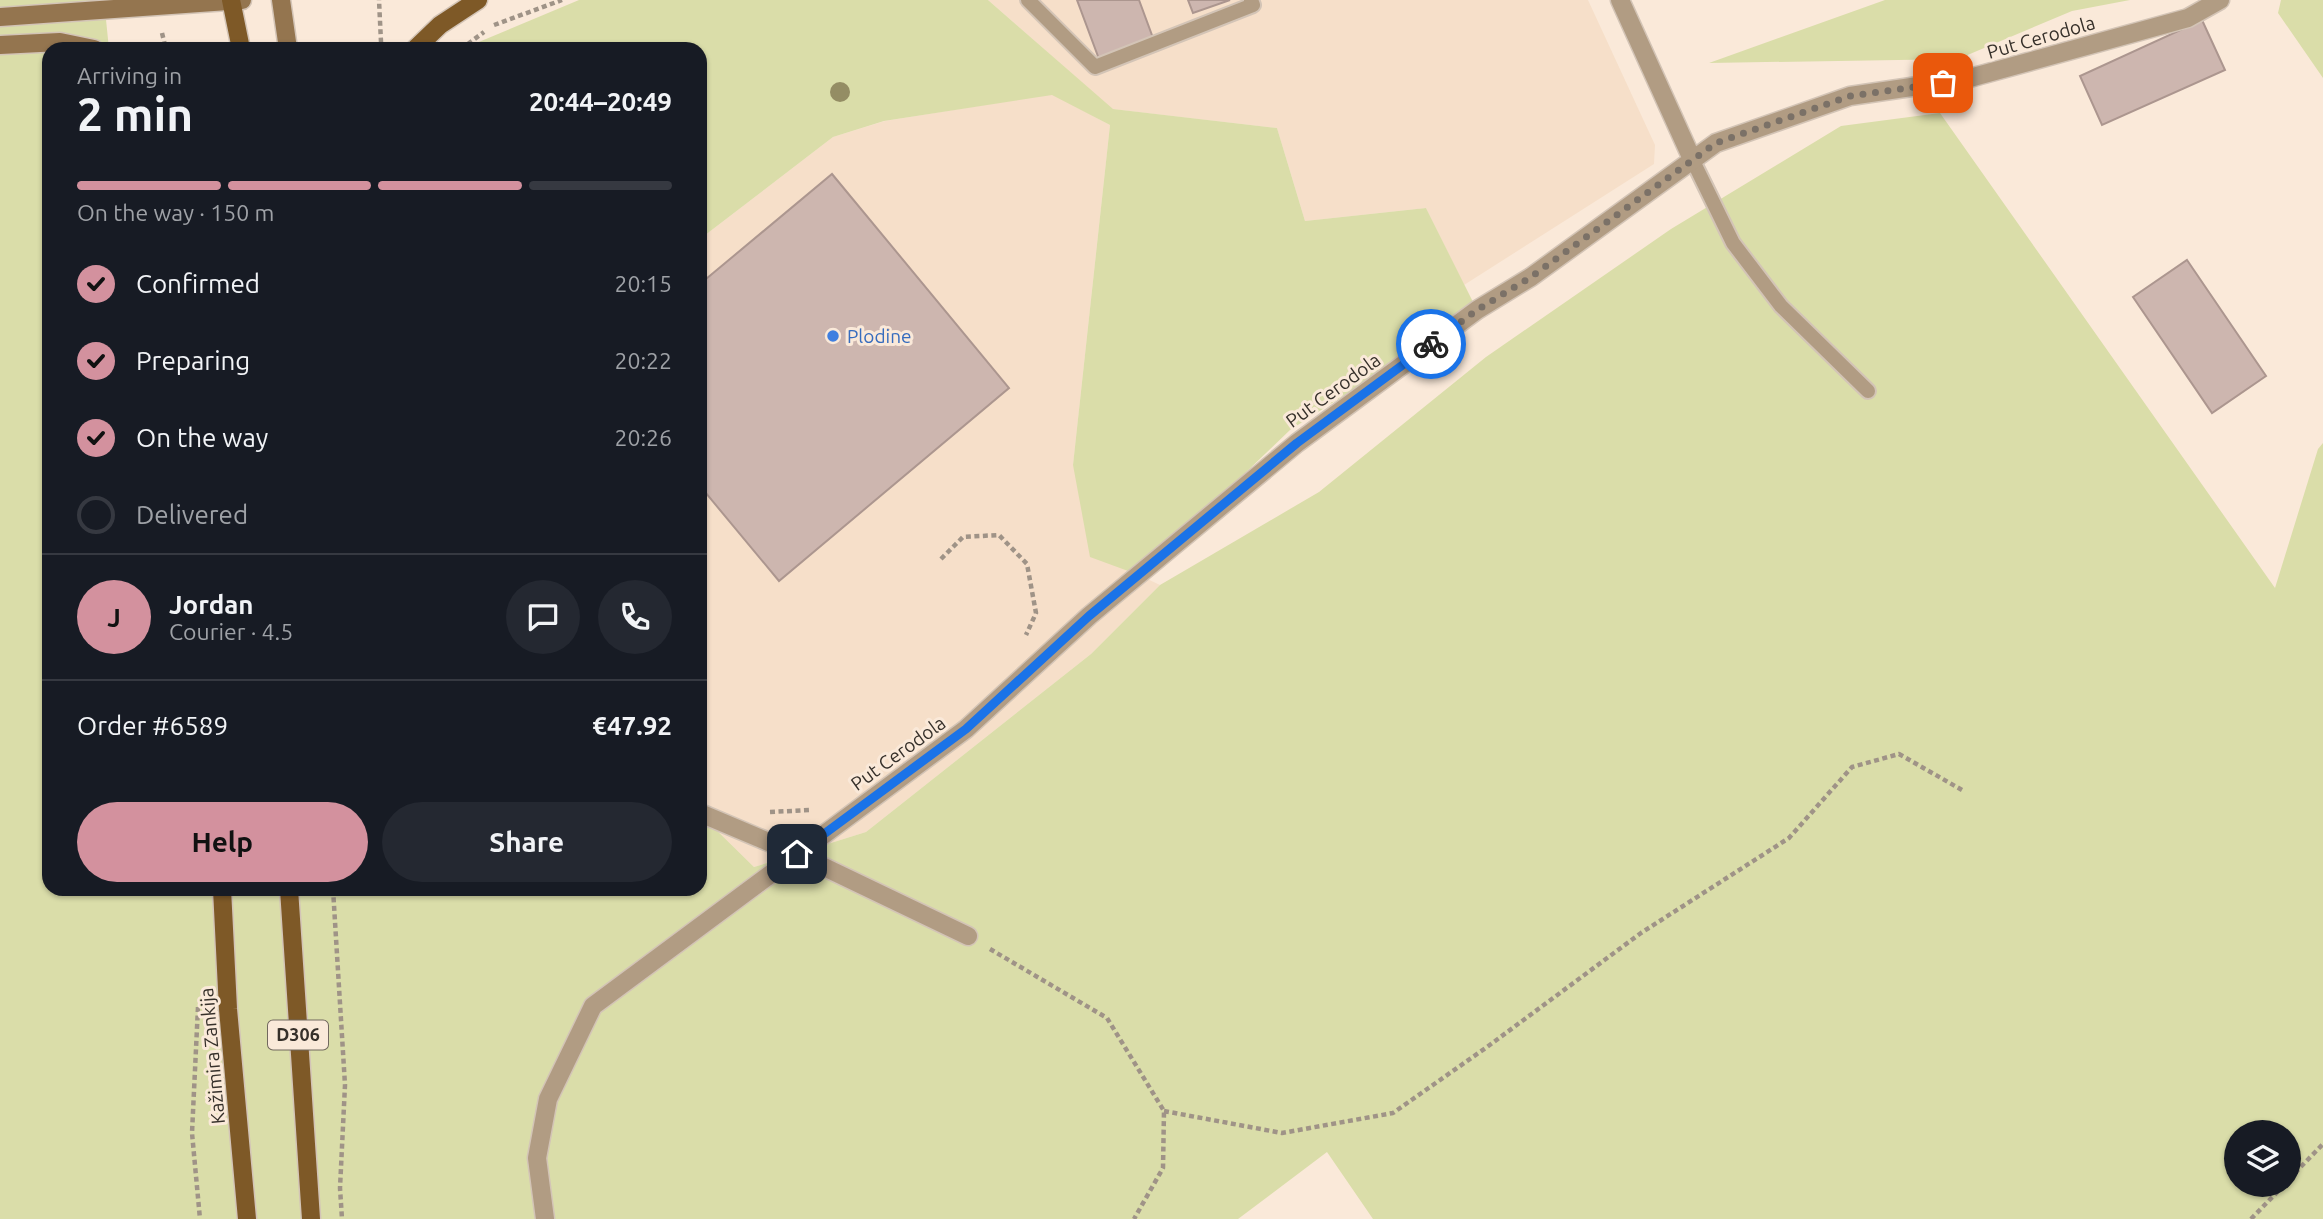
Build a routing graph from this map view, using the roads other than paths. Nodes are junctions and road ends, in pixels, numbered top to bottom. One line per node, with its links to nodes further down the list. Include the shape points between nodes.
1 (231, 0): 2 (main road); 9 (main road); 10 (main road)
2 (242, 0)
3 (281, 0): 11 (main road)
4 (478, 0): 12 (main road)
5 (1028, 0): 6 (lane, via 1095,67 1253,5)
6 (1251, 0)
7 (1620, 0): 15 (street)
8 (2220, 0): 15 (street, Put Cerodola, via 2188,18 1966,79 1850,96 1716,143)
9 (0, 17)
10 (240, 42)
11 (287, 42)
12 (422, 42)
13 (42, 43): 14 (main road)
14 (0, 45)
15 (1692, 159): 16 (lane, via 1733,243 1782,306); 18 (street, Put Cerodola, via 1297,443 1089,616 966,729)
16 (1868, 391)
17 (707, 816): 18 (street)
18 (797, 854): 21 (street); 24 (street, Put Cerodola, via 593,1006 548,1099 537,1158)
19 (222, 896): 22 (main road, Kažimira Zankija)
20 (289, 896): 23 (main road, D306)
21 (968, 936)
22 (247, 1219)
23 (311, 1219)
24 (545, 1219)

